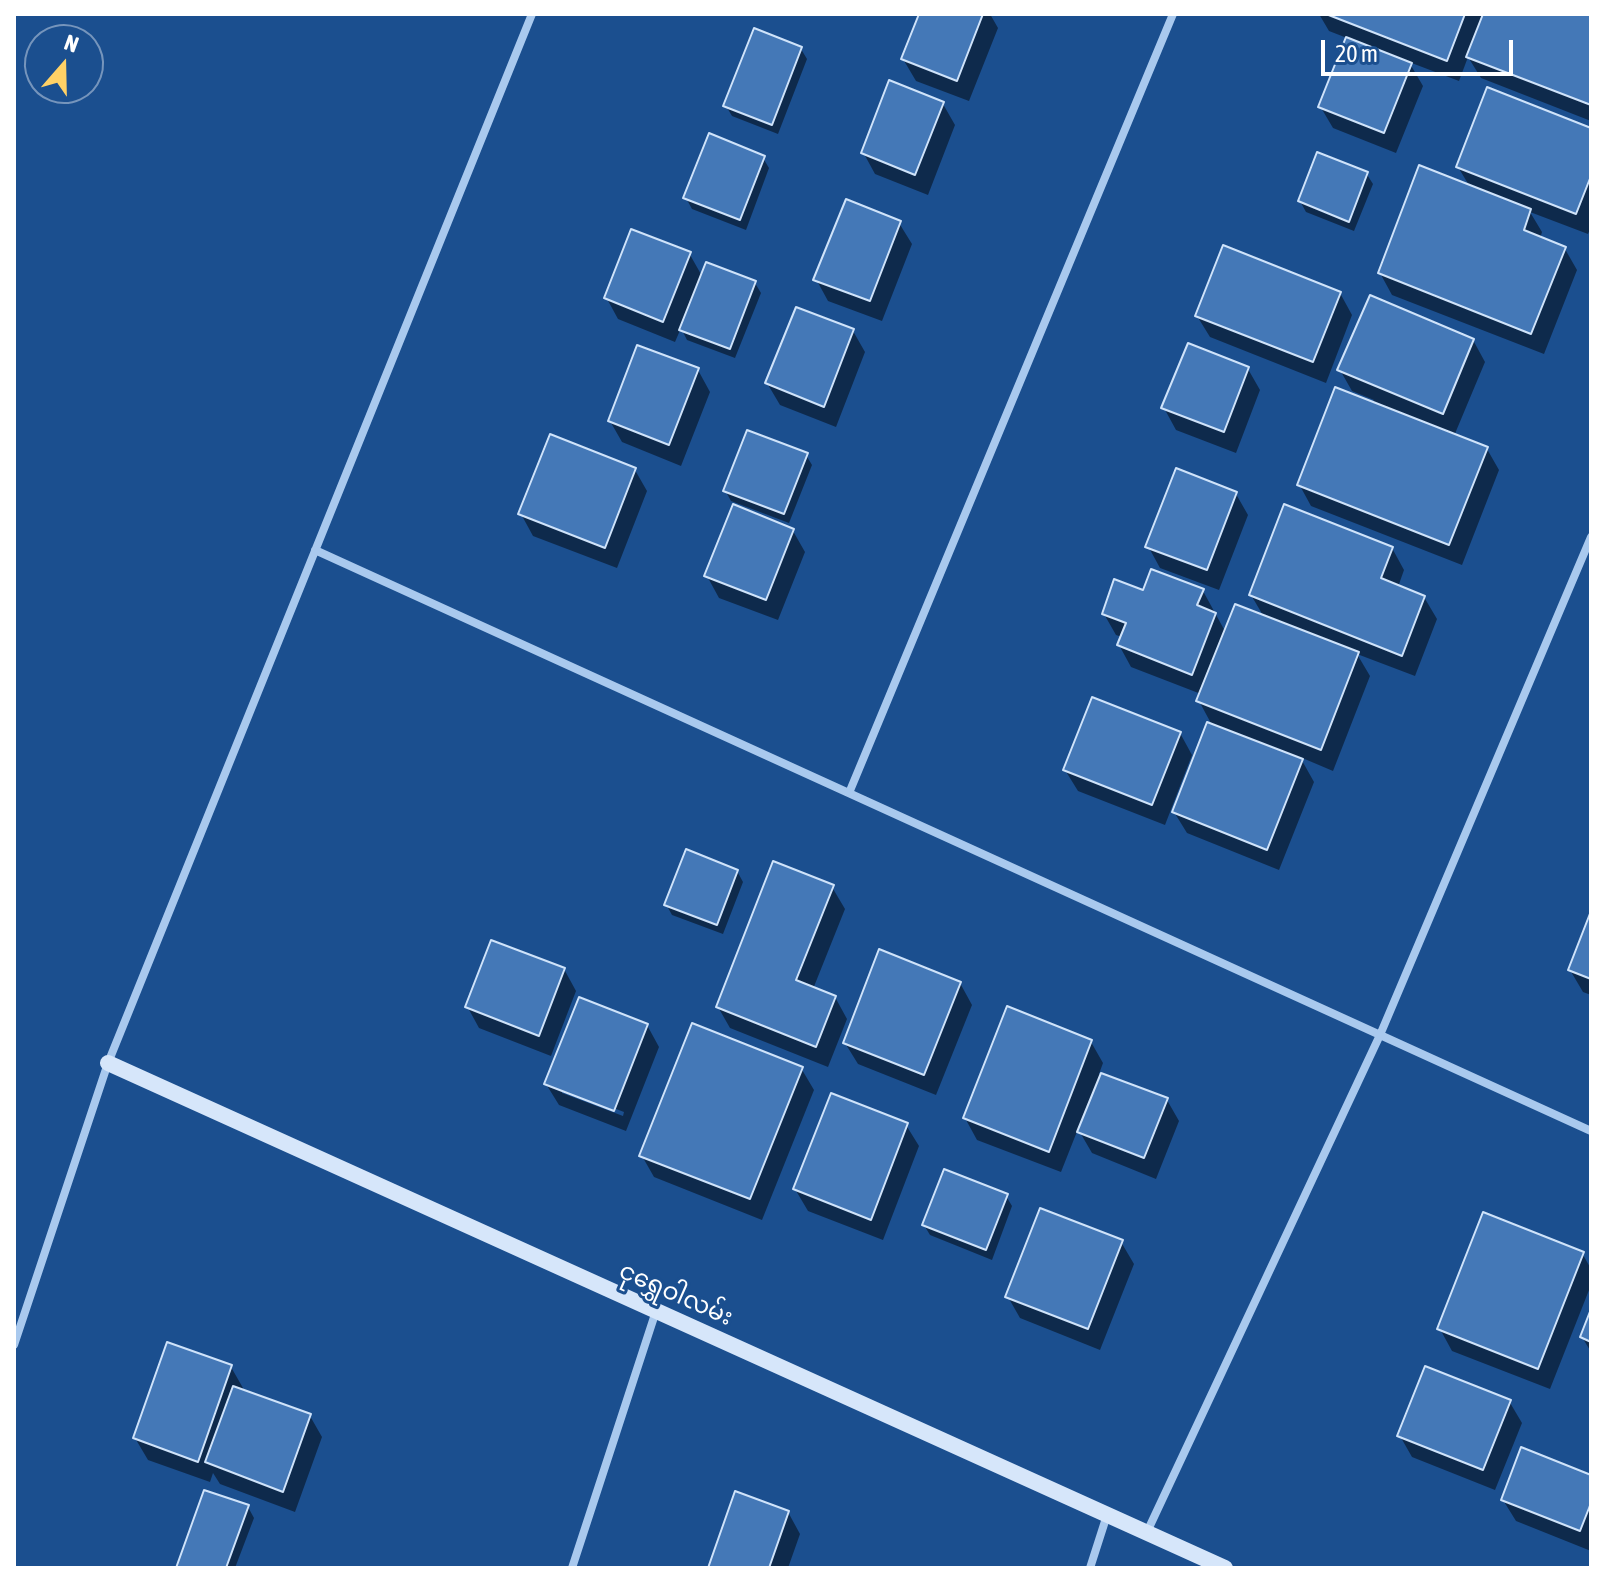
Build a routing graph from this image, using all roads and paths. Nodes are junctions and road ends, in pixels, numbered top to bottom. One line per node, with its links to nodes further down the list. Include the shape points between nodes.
1 (532, 14): 4 (street)
2 (1173, 14): 5 (street)
3 (1591, 537): 6 (street)
4 (315, 550): 5 (street); 7 (street)
5 (849, 793): 6 (street)
6 (1380, 1035): 8 (street); 12 (street)
7 (108, 1063): 9 (street, ငုရွှေဝါလမ်း); 10 (street)
8 (1591, 1131)
9 (656, 1311): 11 (street, ငုရွှေဝါလမ်း); 13 (street)
10 (14, 1345)
11 (1107, 1515): 12 (street, ငုရွှေဝါလမ်း); 14 (street)
12 (1147, 1533): 15 (street, ငုရွှေဝါလမ်း)
13 (572, 1568)
14 (1090, 1568)
15 (1225, 1568)

